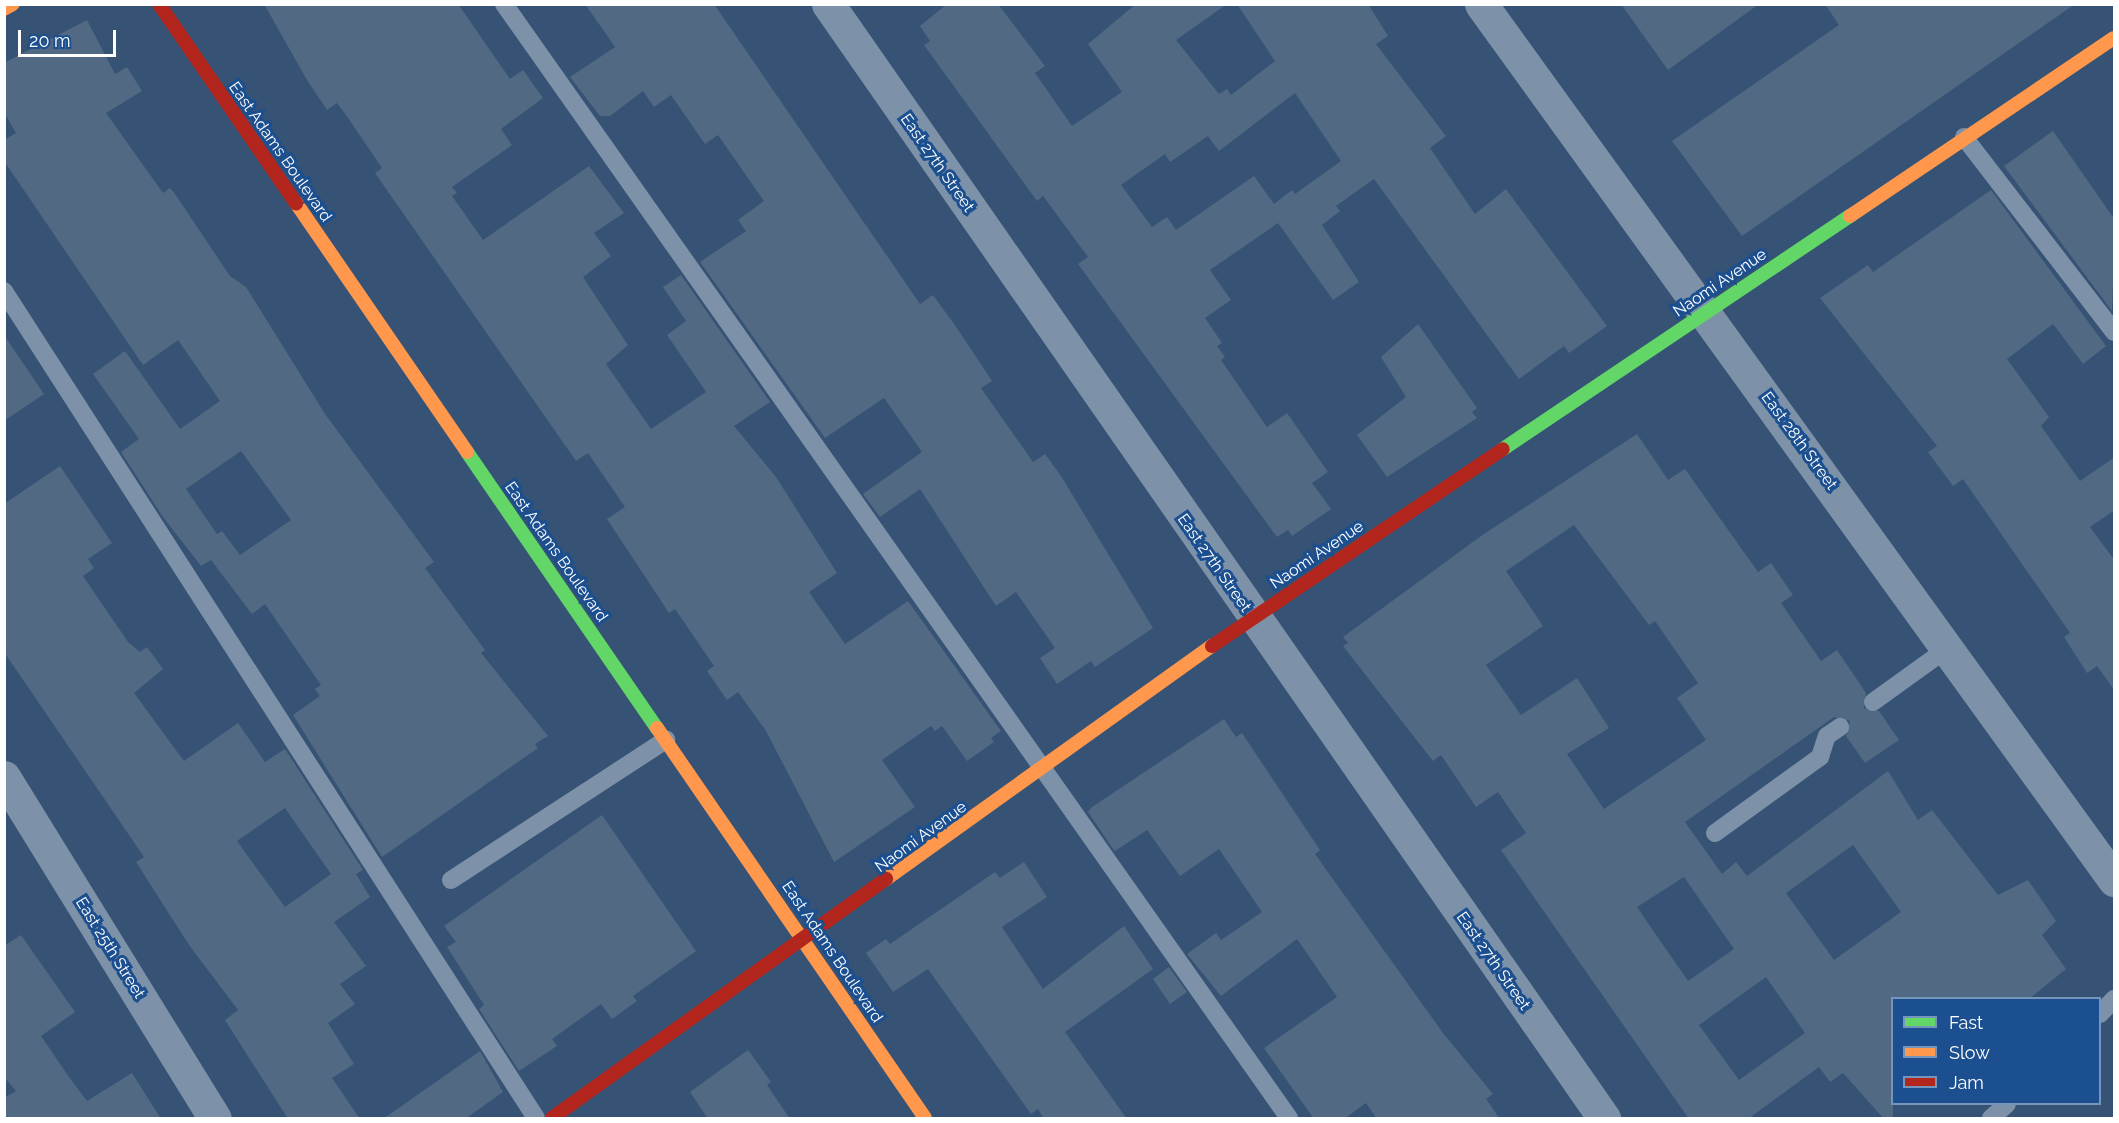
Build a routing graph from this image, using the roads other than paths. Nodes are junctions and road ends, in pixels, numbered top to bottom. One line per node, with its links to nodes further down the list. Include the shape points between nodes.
1 (13, 4): 6 (street)
2 (159, 4): 16 (street, East Adams Boulevard)
3 (504, 4): 17 (lane)
4 (828, 4): 12 (street, East 27th Street)
5 (1492, 8): 10 (street, East 28th Street)
6 (4, 9)
7 (2115, 38): 8 (street, Naomi Avenue)
8 (1964, 137): 10 (street, Naomi Avenue); 11 (lane)
9 (4, 291): 27 (lane)
10 (1706, 313): 12 (street, Naomi Avenue); 13 (street, East 28th Street)
11 (2115, 332)
12 (1252, 618): 17 (street, Naomi Avenue); 31 (street, East 27th Street)
13 (1948, 648): 14 (lane); 21 (street, East 28th Street)
14 (1874, 702)
15 (1839, 727): 19 (lane, via 1827,736 1820,758)
16 (666, 740): 20 (lane); 22 (street, East Adams Boulevard)
17 (1042, 770): 22 (street, Naomi Avenue); 30 (lane)
18 (4, 777): 26 (street, East 25th Street)
19 (1715, 833)
20 (451, 880)
21 (2115, 880)
22 (805, 942): 28 (street, Naomi Avenue); 29 (street, East Adams Boulevard)
23 (2115, 999): 24 (lane)
24 (2101, 1013)
25 (2006, 1105): 32 (lane)
26 (215, 1119)
27 (536, 1119)
28 (552, 1119)
29 (925, 1119)
30 (1288, 1119)
31 (1604, 1119)
32 (1991, 1119)

